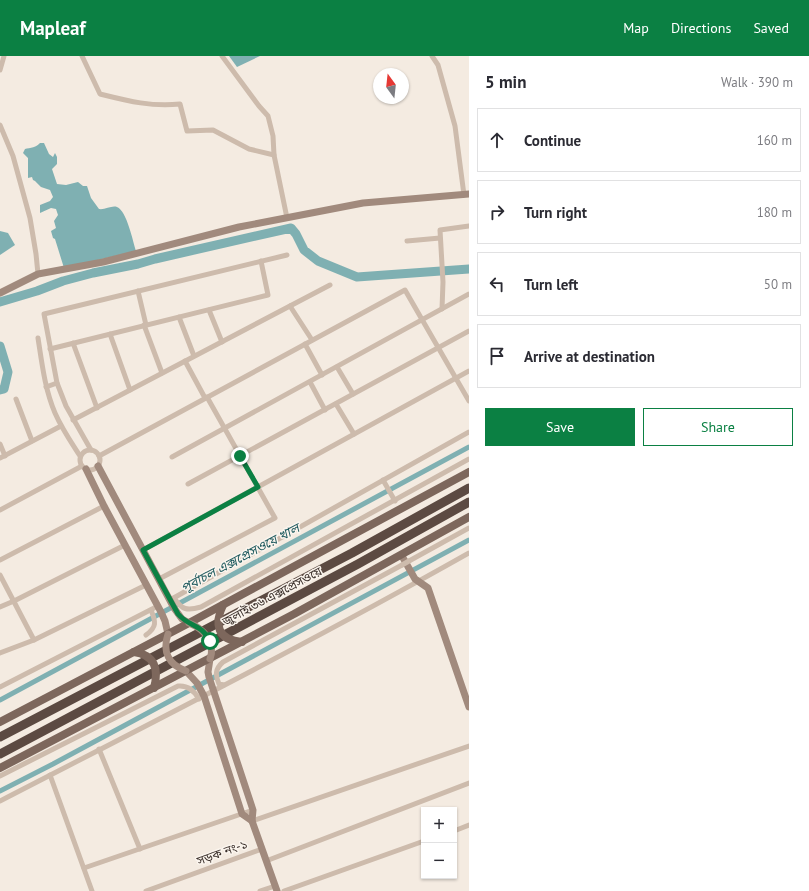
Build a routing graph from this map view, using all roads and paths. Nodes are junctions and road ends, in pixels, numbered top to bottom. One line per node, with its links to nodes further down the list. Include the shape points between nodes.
1 (4, 56): 5 (street)
2 (82, 56): 7 (street, via 100,94 150,105 180,104 187,131 213,130 249,148)
3 (222, 56): 7 (street, via 268,116)
4 (432, 56): 8 (street, via 438,65 455,126)
5 (0, 70)
6 (0, 125): 15 (street, via 14,156 30,218)
7 (274, 155): 9 (street)
8 (467, 194): 9 (street, via 363,202)
9 (287, 218): 15 (street, via 231,228 103,262)
10 (469, 226): 11 (street, via 440,230)
11 (440, 238): 12 (street); 22 (street)
12 (407, 241)
13 (287, 255): 14 (street)
14 (261, 261): 17 (street); 23 (street, via 268,295)
15 (38, 274): 19 (street)
16 (330, 285): 21 (street)
17 (138, 291): 26 (street); 35 (street, via 44,314)
18 (469, 291): 25 (street)
19 (0, 293)
20 (469, 294): 22 (street)
21 (290, 306): 30 (street); 31 (street)
22 (442, 309): 25 (street)
23 (209, 310): 24 (street); 31 (street)
24 (179, 317): 26 (street); 36 (street)
25 (422, 318): 30 (street, via 405,290); 34 (street); 38 (street)
26 (145, 325): 28 (street); 40 (street)
27 (469, 331): 34 (street)
28 (110, 334): 32 (street); 46 (street)
29 (38, 338): 45 (street)
30 (312, 340): 33 (street)
31 (222, 342): 36 (street)
32 (73, 343): 35 (street); 52 (street)
33 (305, 344): 41 (street); 48 (street)
34 (438, 348): 42 (street); 47 (street)
35 (50, 349): 44 (street)
36 (194, 356): 37 (street)
37 (185, 361): 40 (street); 48 (street)
38 (337, 367): 41 (street); 47 (street)
39 (469, 371): 42 (street)
40 (162, 373): 46 (street)
41 (322, 375): 43 (street)
42 (456, 378): 50 (street); 58 (street)
43 (310, 382): 53 (street); 56 (street)
44 (57, 383): 45 (street); 54 (street)
45 (46, 387): 55 (street)
46 (130, 390): 52 (street)
47 (354, 394): 51 (street)
48 (206, 398): 56 (street); 63 (street)
49 (16, 399): 59 (street)
50 (469, 401)
51 (336, 404): 53 (street); 58 (street)
52 (96, 408): 54 (street)
53 (325, 410): 64 (street)
54 (73, 420): 61 (street)
55 (61, 426): 59 (street); 62 (street)
56 (225, 428): 64 (street); 66 (street)
57 (469, 432): 71 (street)
58 (354, 434): 73 (street)
59 (32, 441): 65 (street)
60 (0, 444): 65 (street)
61 (91, 450): 62 (street, via 83,452); 63 (street)
62 (80, 456): 69 (street)
63 (99, 456): 68 (street)
64 (240, 456): 72 (street); 73 (street)
65 (2, 457)
66 (172, 457)
67 (469, 459): 75 (street)
68 (98, 466): 69 (street, via 94,469); 82 (street)
69 (84, 468): 77 (street); 78 (street)
70 (469, 472): 92 (main road)
71 (383, 480): 75 (street); 90 (street)
72 (188, 484)
73 (258, 487): 82 (street); 87 (street, via 275,518)
74 (469, 488): 111 (highway, জুলাই ৩৬ এক্সপ্রেসওয়ে, via 352,553)
75 (395, 501): 90 (street, via 201,607 185,609)
76 (469, 502): 114 (highway, জুলাই ৩৬ এক্সপ্রেসওয়ে, via 358,564)
77 (104, 506): 81 (street); 84 (street)
78 (0, 510)
79 (469, 517): 85 (main road)
80 (469, 528): 85 (street)
81 (125, 545): 89 (street); 91 (street)
82 (143, 550): 87 (street)
83 (469, 553): 88 (street)
84 (0, 560)
85 (405, 561): 88 (street); 99 (main road); 104 (street, via 223,662 216,674 218,684)
86 (0, 575): 91 (street)
87 (158, 579): 90 (street)
88 (416, 581): 104 (street); 109 (street, via 428,588)
89 (146, 585): 94 (street); 98 (street)
90 (172, 599): 95 (street, via 182,619)
91 (14, 601): 93 (street); 98 (street)
92 (223, 605): 95 (main road); 99 (main road, bridge, via 218,618 220,629 228,639)
93 (0, 607)
94 (155, 608): 96 (street, via 165,621); 97 (street, bridge, via 155,624 153,630); 105 (street)
95 (189, 623): 96 (main road); 102 (street, bridge, via 202,629 208,637 212,650)
96 (168, 634): 100 (main road); 103 (street, bridge, via 166,655 177,667)
97 (146, 635)
98 (34, 640): 101 (street)
99 (242, 642): 102 (main road)
100 (134, 652): 106 (main road, bridge, via 146,655 153,663 156,676); 110 (main road)
101 (0, 653)
102 (210, 659): 103 (main road); 107 (street, via 208,672)
103 (186, 671): 106 (main road); 108 (street, via 197,683)
104 (225, 685): 107 (street)
105 (0, 688)
106 (154, 688): 115 (main road)
107 (214, 690): 108 (street); 120 (street)
108 (201, 697): 113 (street); 117 (street, via 188,687 178,686); 121 (street)
109 (469, 706)
110 (0, 722)
111 (0, 737)
112 (469, 746): 122 (street)
113 (100, 750): 116 (street); 126 (street)
114 (0, 754)
115 (0, 768)
116 (50, 775): 119 (street); 129 (street)
117 (0, 776)
118 (469, 784): 128 (street)
119 (0, 801)
120 (253, 810): 121 (street); 122 (street)
121 (242, 814): 122 (street); 126 (street)
122 (252, 821): 127 (street)
123 (469, 826): 124 (street)
124 (457, 830)
125 (421, 842): 134 (street)
126 (140, 849): 129 (street)
127 (262, 849): 128 (street, সড়ক নং-১); 132 (street, সড়ক নং-১)
128 (266, 861): 130 (street, সড়ক নং-১)
129 (84, 868): 131 (street)
130 (276, 888): 133 (street)
131 (92, 891)
132 (146, 891)
133 (260, 891)
134 (284, 891)

